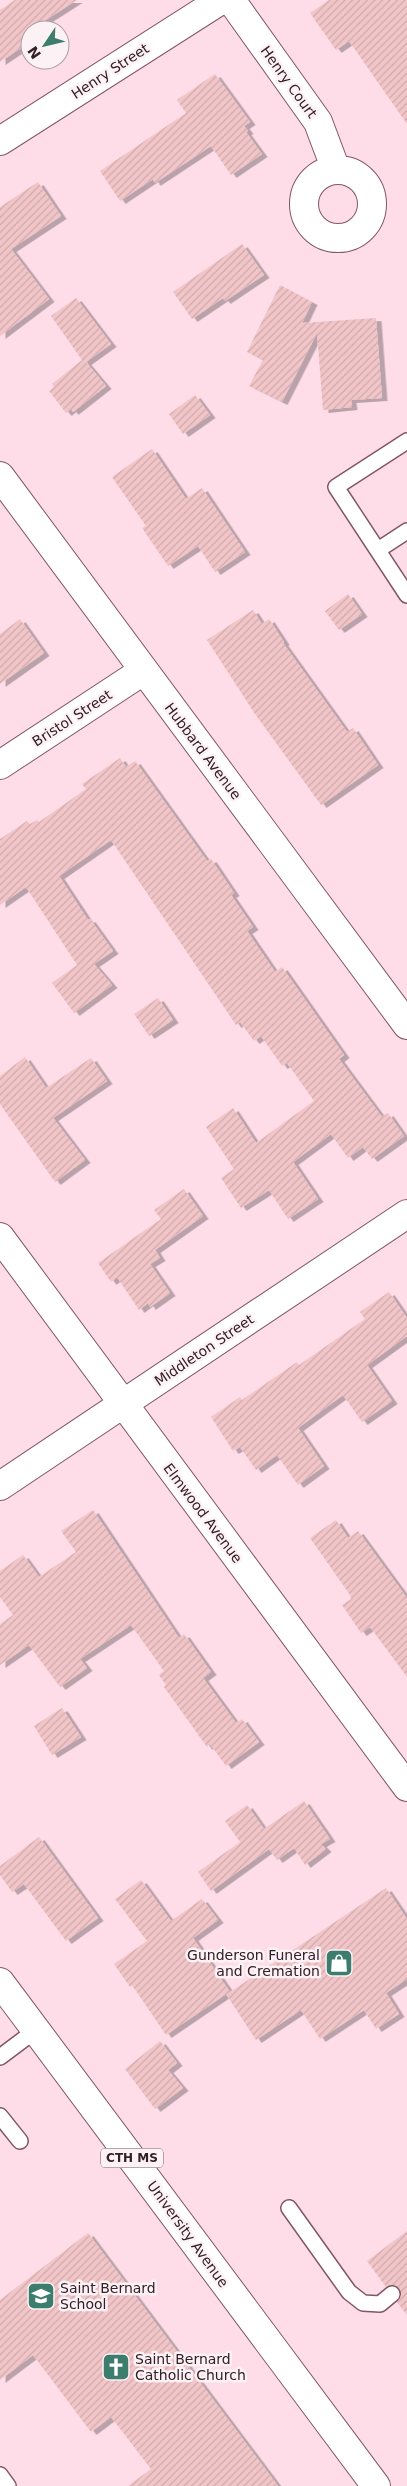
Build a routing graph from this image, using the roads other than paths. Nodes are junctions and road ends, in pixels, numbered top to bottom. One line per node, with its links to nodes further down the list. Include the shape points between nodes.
1 (221, 0): 3 (street, Henry Street)
2 (231, 0): 4 (street, Henry Court, via 318,122)
3 (0, 141)
4 (336, 170)
5 (407, 441): 8 (lane, via 336,488)
6 (0, 476): 10 (street, Hubbard Avenue)
7 (407, 531): 8 (lane)
8 (378, 550): 9 (lane)
9 (407, 595)
10 (143, 671): 11 (street, Bristol Street); 12 (street, Hubbard Avenue)
11 (0, 765)
12 (407, 1025)
13 (407, 1214): 15 (street, Middleton Street)
14 (0, 1238): 15 (street, Elmwood Avenue)
15 (122, 1404): 16 (street, Middleton Street); 17 (street, Elmwood Avenue)
16 (0, 1486)
17 (407, 1788)
18 (0, 1982): 19 (street, University Avenue / CTH MS)
19 (36, 2030): 20 (lane); 27 (street, University Avenue / CTH MS)
20 (0, 2057)
21 (0, 2116): 22 (lane)
22 (20, 2141)
23 (289, 2208): 24 (lane, via 349,2292 363,2303 380,2304)
24 (392, 2294)
25 (0, 2475): 26 (lane)
26 (8, 2486)
27 (376, 2486)

